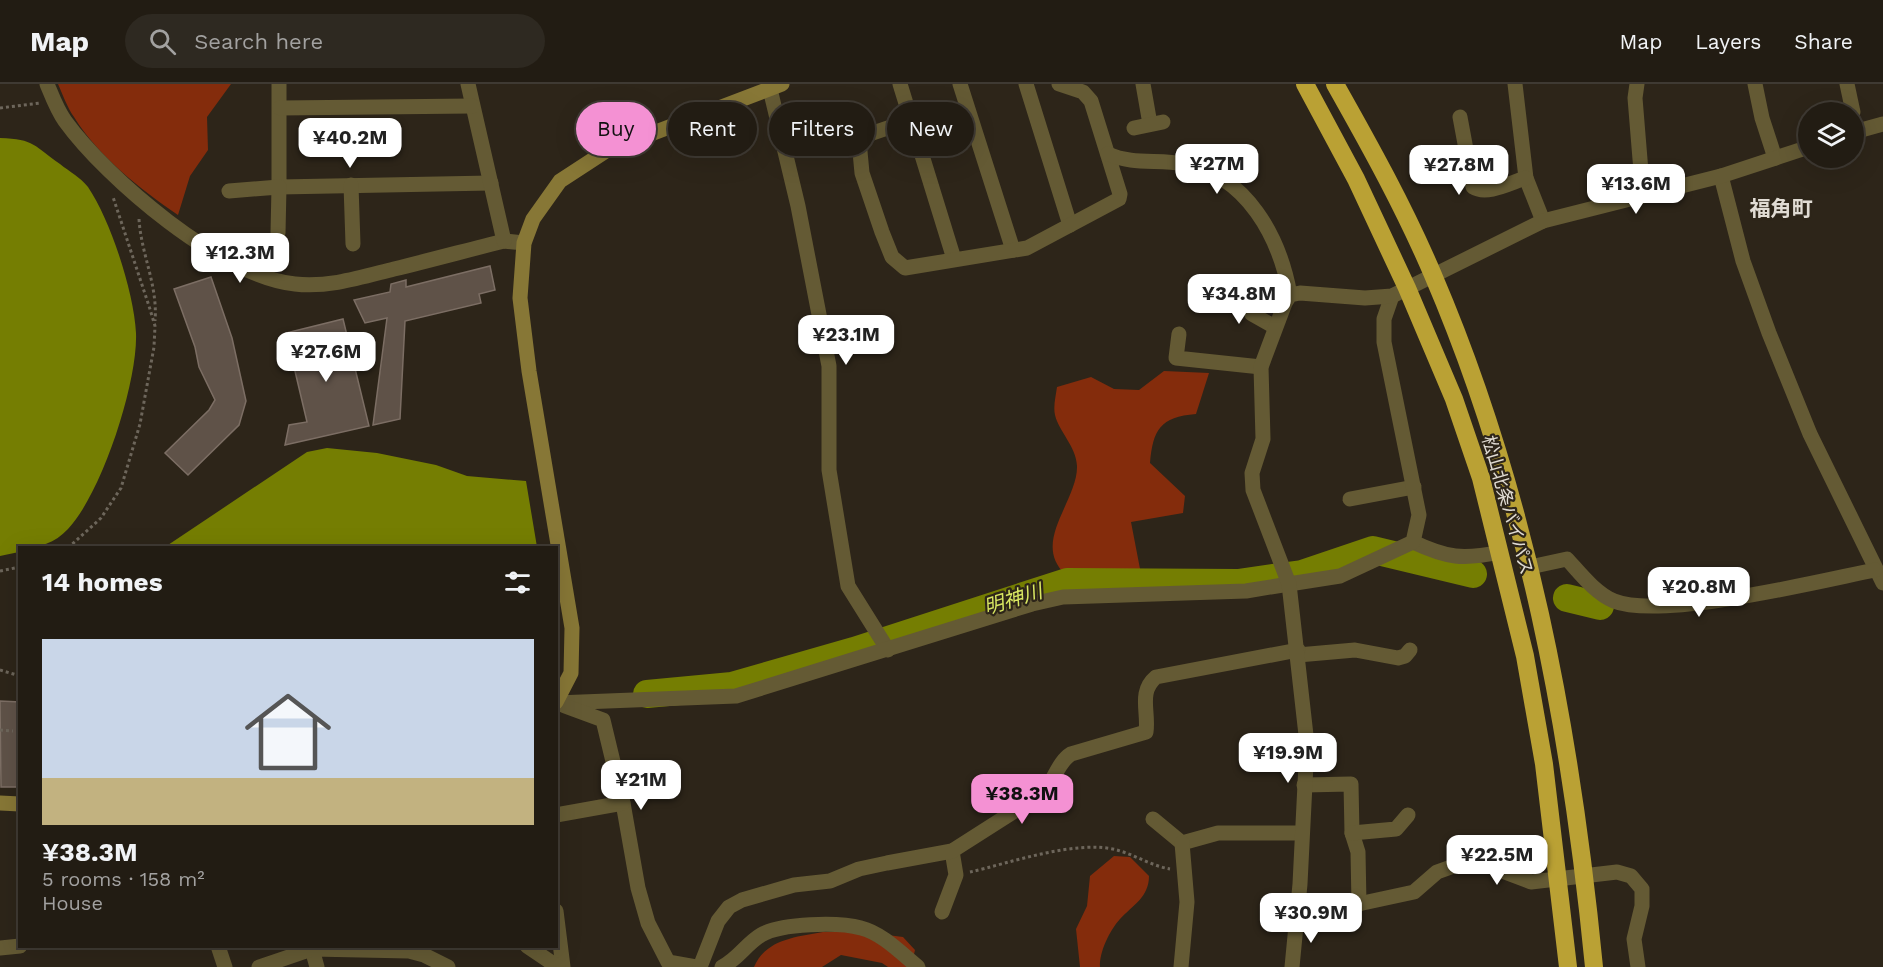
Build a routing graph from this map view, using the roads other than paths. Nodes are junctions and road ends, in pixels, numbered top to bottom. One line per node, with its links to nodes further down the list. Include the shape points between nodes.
1 (279, 84): 20 (street)
2 (468, 84): 19 (street)
3 (900, 84): 17 (street)
4 (960, 84): 43 (street)
5 (1026, 84): 38 (street)
6 (1059, 84): 27 (street, via 1083,92 1091,101)
7 (1143, 84): 24 (street, via 1157,123)
8 (1305, 84): 46 (highway, 松山北条バイパス, via 1356,179)
9 (1335, 84): 45 (highway, 松山北条バイパス, via 1380,165)
10 (1515, 84): 31 (street)
11 (1637, 84): 36 (street)
12 (1755, 84): 29 (street)
13 (1846, 84): 18 (street)
14 (776, 86): 16 (street); 59 (street, via 829,366 829,470 848,586)
15 (42, 89): 40 (street, via 83,143 143,202 216,253 254,273 294,284 317,285)
16 (751, 89): 41 (street, via 582,165 546,197)
17 (906, 102)
18 (1851, 102)
19 (472, 106): 20 (street); 32 (street)
20 (280, 108): 34 (street)
21 (1460, 117): 31 (street, via 1473,187 1486,190)
22 (1883, 124): 25 (street)
23 (887, 128): 44 (street, via 864,136 859,141 859,151 862,173 892,257 899,265 914,268)
24 (1134, 128)
25 (1864, 129)
26 (1798, 151): 29 (street)
27 (1108, 154): 38 (street, via 1119,199); 47 (street, via 1126,162 1187,164 1229,183 1246,198 1276,243)
28 (922, 156): 44 (street)
29 (1775, 158): 30 (street)
30 (1721, 176): 36 (street); 57 (street, via 1743,261 1769,333 1810,434)
31 (1526, 178): 37 (street)
32 (491, 183): 33 (street); 40 (street)
33 (351, 186): 34 (street); 42 (street)
34 (279, 187): 35 (street); 39 (street)
35 (229, 191)
36 (1643, 196): 37 (street)
37 (1543, 221): 45 (street)
38 (1070, 225): 43 (street, via 1027,248)
39 (278, 233)
40 (504, 241): 41 (street)
41 (524, 243): 62 (street, via 520,298 529,371 573,628 571,673)
42 (352, 244)
43 (1013, 250): 44 (street)
44 (954, 259)
45 (1433, 275): 46 (street); 56 (highway, 松山北条バイパス, via 1478,390)
46 (1400, 292): 47 (street); 52 (street, via 1384,319 1384,342); 55 (highway, 松山北条バイパス, via 1454,399 1482,478)
47 (1290, 295): 49 (street)
48 (1256, 299): 49 (street, via 1252,314)
49 (1275, 327): 51 (street)
50 (1179, 334): 51 (street, via 1176,358)
51 (1261, 367): 58 (street, via 1263,439 1252,473 1253,490)
52 (1414, 487): 53 (street); 54 (street, via 1419,515)
53 (1350, 499)
54 (1413, 542): 55 (street, via 1437,554 1457,558); 58 (street, via 1340,576)
55 (1500, 552): 77 (highway, 松山北条バイパス, via 1527,667)
56 (1530, 567): 57 (street, via 1567,559 1591,585 1613,601 1638,607 1716,600); 76 (highway, 松山北条バイパス)
57 (1879, 576)
58 (1288, 584): 59 (street, via 1246,591 1063,597); 61 (street)
59 (888, 650): 63 (street, via 736,696)
60 (1410, 650): 61 (street, via 1398,658 1355,650)
61 (1298, 653): 65 (street, via 1307,744); 75 (street, via 1156,677 1147,684 1145,693 1146,732 1071,754 1063,759 1053,782 1043,793)
62 (558, 699)
63 (558, 703)
64 (558, 704): 67 (street, via 603,720)
65 (1304, 785): 72 (street); 73 (street, via 1351,784)
66 (0, 803): 68 (street)
67 (623, 803): 69 (street); 88 (street, via 638,888)
68 (18, 804)
69 (558, 815)
70 (1408, 815): 73 (street, via 1396,829)
71 (1153, 819): 74 (street)
72 (1302, 833): 74 (street, via 1218,833); 80 (street)
73 (1352, 833): 78 (street, via 1358,852)
74 (1182, 843): 99 (street, via 1187,902)
75 (952, 850): 79 (street, via 956,875); 96 (street, via 742,900 729,907 718,921)
76 (1585, 874): 77 (street); 102 (highway, 松山北条バイパス); 103 (street, via 1624,874 1642,889 1634,939)
77 (1558, 878): 78 (street, via 1531,882 1465,861 1437,873 1414,892); 101 (highway, 松山北条バイパス)
78 (1359, 904): 80 (street)
79 (942, 912)
80 (1298, 917): 100 (street)
81 (558, 927): 95 (street)
82 (18, 946): 83 (street)
83 (0, 948)
84 (219, 948): 89 (street)
85 (530, 948): 94 (street)
86 (312, 950): 87 (street); 90 (street); 91 (street)
87 (409, 951): 92 (street); 93 (street)
88 (665, 965): 96 (street)
89 (225, 967)
90 (259, 967)
91 (317, 967)
92 (414, 967)
93 (448, 967)
94 (558, 967)
95 (563, 967)
96 (698, 967)
97 (722, 967): 98 (street, via 762,934 827,925 862,928)
98 (918, 967)
99 (1181, 967)
100 (1292, 967)
101 (1568, 967)
102 (1594, 967)
103 (1638, 967)

